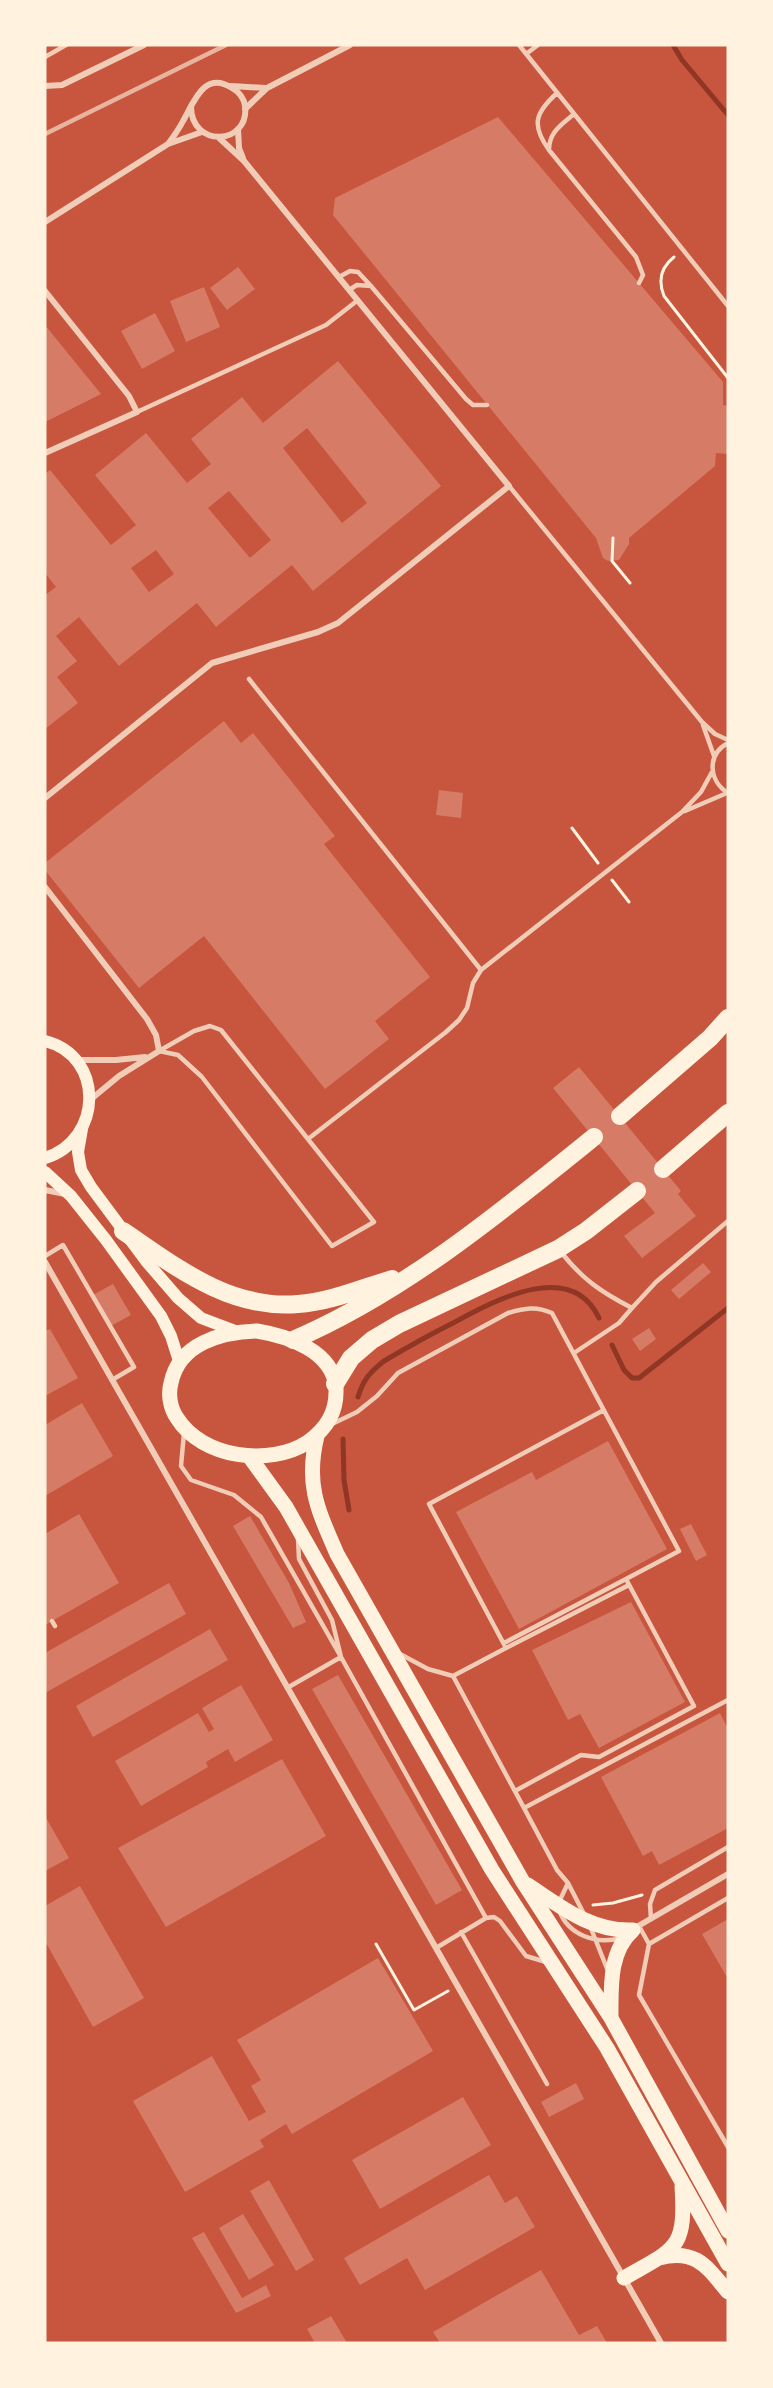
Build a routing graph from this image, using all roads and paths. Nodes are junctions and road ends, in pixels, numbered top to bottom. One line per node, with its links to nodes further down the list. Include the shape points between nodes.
1 (66, 45): 7 (lane)
2 (144, 45): 8 (street, via 62,85)
3 (350, 45): 10 (street)
4 (519, 45): 6 (lane)
5 (538, 45): 6 (lane)
6 (526, 54): 11 (lane)
7 (45, 57)
8 (45, 86)
9 (229, 86): 10 (street); 12 (street, via 205,86); 13 (street, via 241,95)
10 (267, 88): 13 (street)
11 (557, 93): 14 (lane); 19 (lane, via 544,104 537,118 538,133)
12 (191, 106): 16 (street, via 193,120); 18 (street)
13 (245, 109): 15 (street)
14 (574, 114): 19 (lane, via 553,132); 22 (lane)
15 (238, 129): 17 (street); 20 (street)
16 (202, 132): 17 (street); 18 (street)
17 (218, 137): 20 (street)
18 (168, 144): 21 (street)
19 (549, 150): 24 (lane, via 636,257 643,275)
20 (244, 161): 23 (street)
21 (45, 222)
22 (683, 251): 29 (lane); 30 (path, via 666,264 659,284 664,296)
23 (339, 277): 25 (lane, via 350,271 358,272); 26 (street)
24 (639, 282)
25 (371, 286): 26 (lane, via 364,284); 31 (lane, via 466,399 473,405)
26 (350, 290): 28 (street)
27 (45, 291): 32 (street)
28 (358, 300): 32 (lane, via 326,325); 34 (street)
29 (728, 306)
30 (728, 378)
31 (487, 405)
32 (137, 411): 33 (street)
33 (45, 453)
34 (509, 486): 38 (lane); 43 (street, via 338,623 212,663)
35 (614, 538): 36 (path, via 612,561)
36 (630, 583)
37 (249, 679): 46 (lane)
38 (702, 722): 39 (lane); 40 (lane)
39 (728, 742): 40 (lane)
40 (714, 756): 41 (lane)
41 (712, 772): 42 (lane, via 720,788); 44 (lane, via 701,792)
42 (728, 793): 44 (lane)
43 (45, 798)
44 (682, 812): 46 (lane)
45 (45, 887): 51 (street, via 147,1019)
46 (481, 970): 59 (lane, via 459,1020)
47 (728, 1018): 49 (highway)
48 (728, 1030): 49 (highway)
49 (710, 1038): 56 (highway)
50 (46, 1039): 53 (main road)
51 (159, 1051): 52 (street); 59 (lane, via 203,1027 222,1030); 59 (lane, via 178,1054 202,1077 332,1246 374,1222)
52 (149, 1056): 53 (street); 54 (street)
53 (75, 1060): 54 (main road, via 86,1079)
54 (90, 1101): 57 (main road)
55 (728, 1113): 61 (highway)
56 (620, 1116)
57 (82, 1129): 60 (main road, via 69,1145); 67 (main road, via 78,1152 81,1170)
58 (594, 1137): 71 (highway, via 498,1214)
59 (308, 1140)
60 (45, 1158)
61 (663, 1169)
62 (45, 1172): 65 (main road)
63 (45, 1190): 65 (street)
64 (637, 1191): 68 (highway)
65 (71, 1196): 76 (main road, via 161,1316)
66 (728, 1221): 72 (lane, via 656,1282)
67 (123, 1231): 71 (highway, via 209,1286 267,1304 311,1302); 73 (main road, via 178,1298 201,1318)
68 (558, 1249): 72 (lane, via 578,1274); 78 (highway, via 372,1340 351,1358)
69 (45, 1256): 77 (lane, via 63,1245 134,1367)
70 (45, 1262): 77 (street)
71 (414, 1272): 74 (highway, via 354,1312)
72 (632, 1308): 75 (lane, via 619,1323)
73 (238, 1332): 74 (main road, via 257,1331); 76 (main road, via 202,1342)
74 (293, 1340): 78 (main road, via 322,1359)
75 (574, 1353): 79 (lane); 81 (lane, via 552,1313 541,1308 517,1311 398,1373 357,1412)
76 (179, 1361): 80 (main road, via 172,1374 170,1403)
77 (112, 1380): 90 (street)
78 (335, 1384): 81 (main road, via 334,1413)
79 (604, 1410): 84 (lane, via 679,1551); 86 (lane, via 429,1504)
80 (184, 1428): 82 (main road, via 213,1447); 88 (lane, via 181,1466 191,1480 234,1495 261,1517)
81 (322, 1431): 82 (main road, via 286,1451); 87 (main road, via 311,1459 320,1514)
82 (249, 1456): 83 (main road)
83 (297, 1527): 88 (lane, via 299,1559 332,1620); 111 (main road, via 492,1870)
84 (626, 1579): 85 (lane); 86 (lane)
85 (630, 1585): 86 (lane); 92 (lane, via 694,1706 599,1757 581,1755)
86 (505, 1646): 89 (lane)
87 (391, 1650): 89 (lane, via 428,1669); 96 (main road)
88 (341, 1656): 90 (lane); 102 (lane)
89 (453, 1676): 92 (lane)
90 (287, 1688): 110 (street)
91 (728, 1701): 93 (lane)
92 (515, 1791): 93 (lane)
93 (524, 1809): 97 (lane)
94 (728, 1847): 98 (lane)
95 (728, 1874): 103 (street)
96 (523, 1882): 100 (main road); 114 (main road)
97 (568, 1883): 100 (lane); 104 (lane)
98 (655, 1890): 101 (path); 103 (lane, via 650,1904)
99 (728, 1898): 109 (lane)
100 (558, 1905): 104 (main road); 107 (lane, via 560,1915 571,1928)
101 (598, 1905)
102 (486, 1918): 106 (lane); 111 (lane, via 500,1921 526,1956)
103 (651, 1919): 105 (street)
104 (588, 1923): 105 (main road, via 616,1931); 107 (lane)
105 (633, 1930): 107 (lane, via 615,1940); 109 (lane); 112 (main road, via 617,1953)
106 (461, 1932): 110 (lane); 115 (lane)
107 (596, 1940): 112 (lane)
108 (376, 1944): 113 (path, via 414,2010)
109 (649, 1944): 116 (lane, via 639,1995)
110 (436, 1948): 113 (street)
111 (553, 1963): 117 (main road, via 607,2048)
112 (612, 1982): 114 (main road)
113 (457, 1986): 121 (street)
114 (611, 2018): 118 (main road)
115 (547, 2084)
116 (728, 2147)
117 (681, 2180): 119 (main road, via 682,2227 676,2242); 120 (main road)
118 (728, 2231)
119 (659, 2258): 121 (main road); 122 (main road, via 679,2255 700,2261)
120 (728, 2264)
121 (624, 2278): 123 (street)
122 (728, 2292)
123 (661, 2343)

